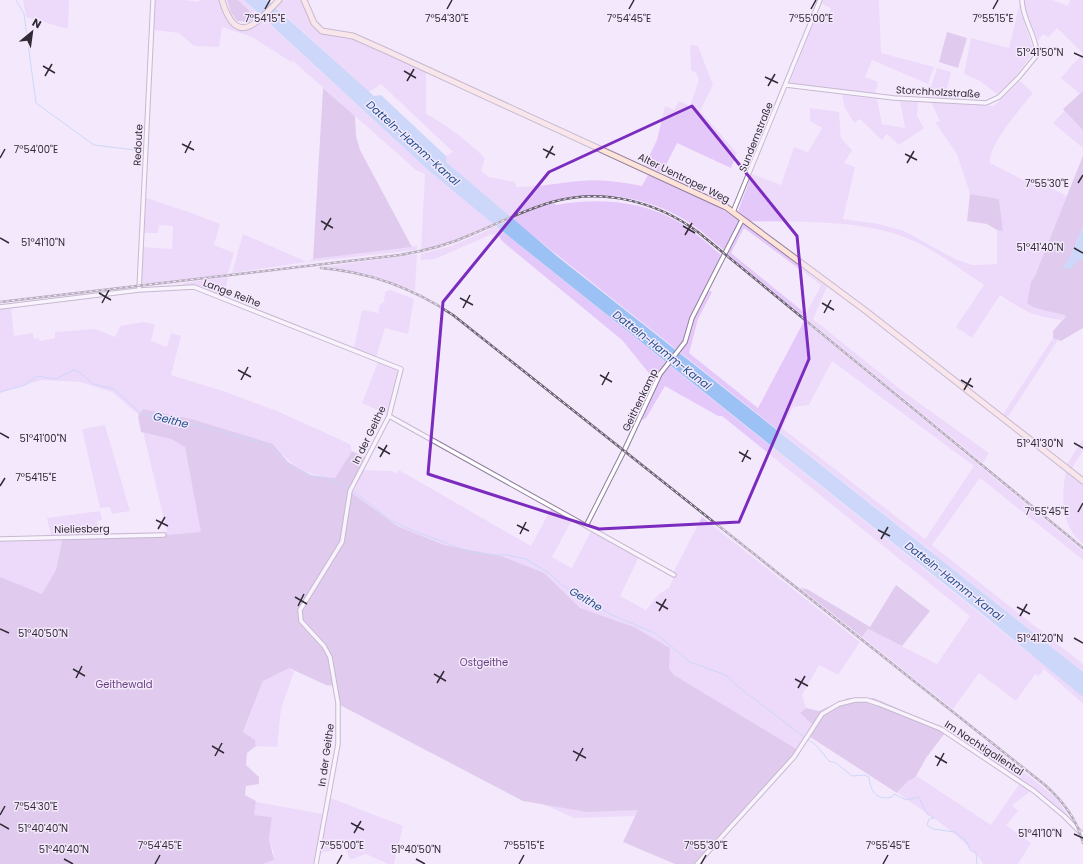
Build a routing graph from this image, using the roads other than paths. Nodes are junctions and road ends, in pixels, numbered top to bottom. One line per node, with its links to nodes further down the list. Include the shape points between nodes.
1 (153, 0): 10 (street, Redoute)
2 (222, 0): 3 (street, via 227,16 235,25 246,27 257,23)
3 (279, 0)
4 (304, 0): 8 (street, Alter Uentroper Weg, via 314,23 322,31 353,36 383,49 713,200)
5 (820, 0): 7 (street, Sundernstraße)
6 (1022, 0): 7 (street, Storchholzstraße, via 1037,55 1019,77 993,101 974,103 894,98)
7 (786, 85): 8 (street, Sundernstraße)
8 (733, 212): 9 (street, Alter Uentroper Weg)
9 (742, 220): 14 (street, Alter Uentroper Weg, via 872,316); 15 (street, Geithenkamp, via 692,318 686,339 665,368)
10 (139, 290): 11 (street, Lange Reihe); 12 (street, Lange Reihe, via 194,287)
11 (0, 307)
12 (401, 369): 13 (street, In der Geithe)
13 (390, 416): 15 (street); 20 (street, In der Geithe, via 350,491 342,542 300,610 301,621 324,646 332,667 338,703 338,744)
14 (1083, 481)
15 (586, 526): 18 (street)
16 (164, 535): 17 (street, Nieliesberg)
17 (0, 539)
18 (674, 575)
19 (1083, 835): 21 (street, Im Nachtigallental, via 1034,791 941,729 875,703 855,700 839,704 822,714 794,757)
20 (316, 864)
21 (697, 864)

